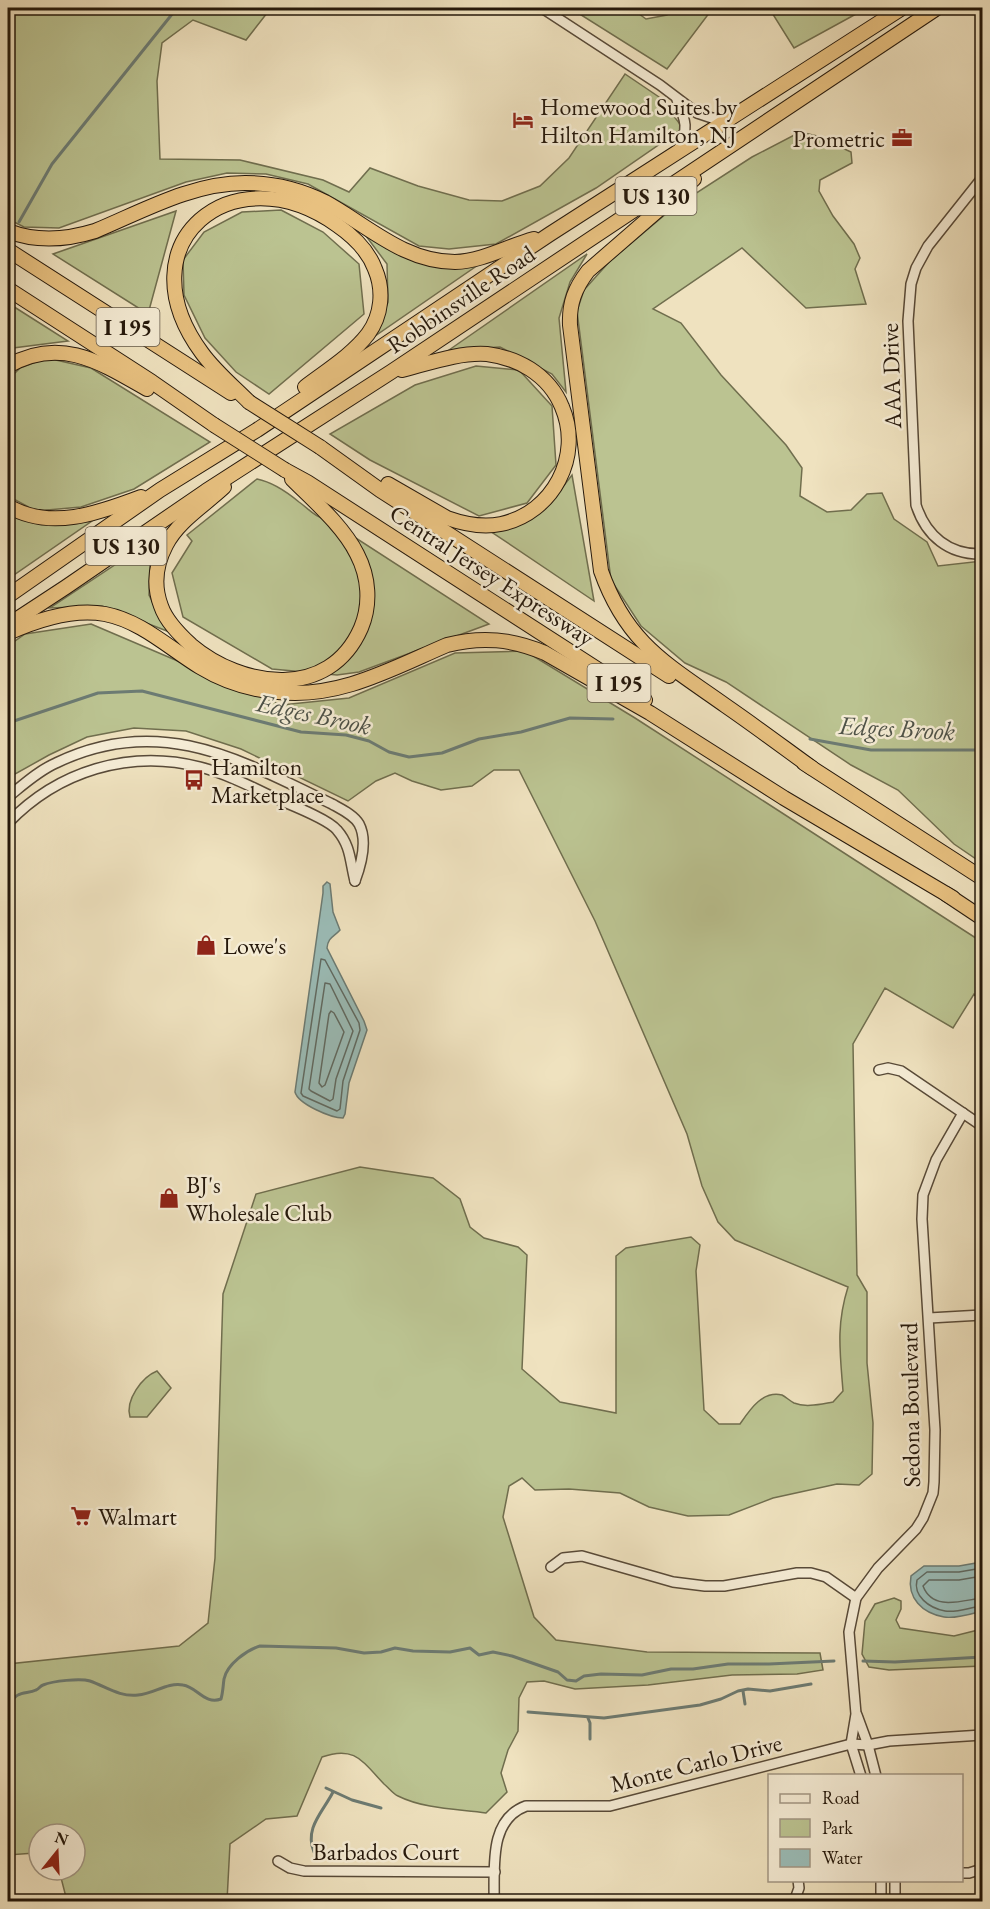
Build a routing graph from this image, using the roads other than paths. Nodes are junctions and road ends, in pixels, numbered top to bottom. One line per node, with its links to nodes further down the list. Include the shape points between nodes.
1 (542, 8): 4 (street)
2 (902, 8): 5 (highway, Robbinsville Road / US 130)
3 (937, 8): 6 (highway, Robbinsville Road / US 130)
4 (678, 100): 5 (street, via 698,113); 7 (street, via 686,132)
5 (728, 118): 7 (highway, Robbinsville Road / US 130)
6 (741, 137): 14 (highway, Robbinsville Road / US 130); 27 (highway, via 588,271 575,291 570,325 601,571 616,608 655,655)
7 (678, 150): 10 (highway, Robbinsville Road / US 130)
8 (982, 178): 23 (street, AAA Drive, via 928,246 916,268 908,321 916,505 926,528 942,543 963,553)
9 (8, 231): 10 (highway, via 45,239 80,236 191,191 246,183 284,187 322,201 400,249 429,259 474,260)
10 (550, 234): 16 (highway, Robbinsville Road / US 130)
11 (8, 250): 15 (highway, Central Jersey Expressway / I 195)
12 (8, 289): 17 (highway, Central Jersey Expressway / I 195)
13 (8, 366): 17 (highway, via 43,352 70,353 110,367)
14 (391, 372): 18 (highway, via 484,354 513,360 534,372 556,396 568,428 565,469 553,491 534,510 512,521 485,526 470,524 447,518); 19 (highway, Robbinsville Road / US 130)
15 (249, 402): 16 (highway, via 213,367 190,336 176,301 174,273 181,246 207,213 233,201 261,198 305,207 344,229 366,252 380,287 378,313 368,334); 18 (highway, Central Jersey Expressway / I 195, bridge)
16 (278, 414): 21 (highway, Robbinsville Road / US 130)
17 (214, 425): 20 (highway, Central Jersey Expressway / I 195, bridge)
18 (320, 447): 27 (highway, Central Jersey Expressway / I 195, via 380,490)
19 (245, 468): 20 (highway, via 169,540 159,564 157,590 167,619 202,653 242,673 278,681 306,677 340,658 360,630 368,599 364,571 355,549); 25 (highway, Robbinsville Road / US 130)
20 (285, 470): 31 (highway, Central Jersey Expressway / I 195)
21 (160, 490): 22 (highway, via 110,509 62,519 32,517); 24 (highway, Robbinsville Road / US 130)
22 (8, 506)
23 (982, 554)
24 (8, 597)
25 (8, 625)
26 (8, 633): 31 (highway, via 67,614 105,614 137,626 221,678 259,690 299,693 339,689 462,641 513,641 545,653 650,713)
27 (812, 768): 30 (highway, Central Jersey Expressway / I 195)
28 (8, 797): 29 (street, via 54,763 79,753 132,741 174,742 235,758 346,812 358,823 363,836 361,864 355,881 351,854 344,840 336,828 322,820 228,776 172,762 117,764 81,772 49,788)
29 (8, 823)
30 (982, 878)
31 (953, 898): 32 (highway, Central Jersey Expressway / I 195)
32 (982, 918)
33 (879, 1070): 34 (street, via 901,1071)
34 (963, 1113): 35 (street); 37 (street, Sedona Boulevard, via 936,1160 923,1195)
35 (982, 1126)
36 (982, 1315): 37 (street)
37 (929, 1318): 39 (street, Sedona Boulevard, via 935,1430 933,1493 916,1529 878,1568)
38 (550, 1567): 39 (street, via 563,1558 582,1556 673,1582 705,1586 811,1573 826,1577)
39 (856, 1598): 40 (street, Sedona Boulevard, via 849,1632)
40 (856, 1714): 42 (street, Sedona Boulevard); 43 (street, Sedona Boulevard)
41 (982, 1735): 43 (street, Monte Carlo Drive)
42 (851, 1744): 43 (street, Monte Carlo Drive); 44 (street, Monte Carlo Drive); 46 (street, Sedona Boulevard)
43 (868, 1744): 47 (street, Sedona Boulevard)
44 (773, 1766): 45 (street); 50 (street, Monte Carlo Drive, via 610,1806 541,1805 515,1810 501,1827)
45 (775, 1774)
46 (860, 1774)
47 (876, 1774)
48 (278, 1861): 50 (street, Barbados Court, via 304,1871)
49 (982, 1869): 51 (street)
50 (495, 1872): 55 (street, Monte Carlo Drive)
51 (963, 1873)
52 (798, 1882): 56 (street)
53 (881, 1882): 57 (street)
54 (895, 1882): 58 (street)
55 (494, 1902)
56 (794, 1902)
57 (881, 1902)
58 (895, 1902)

